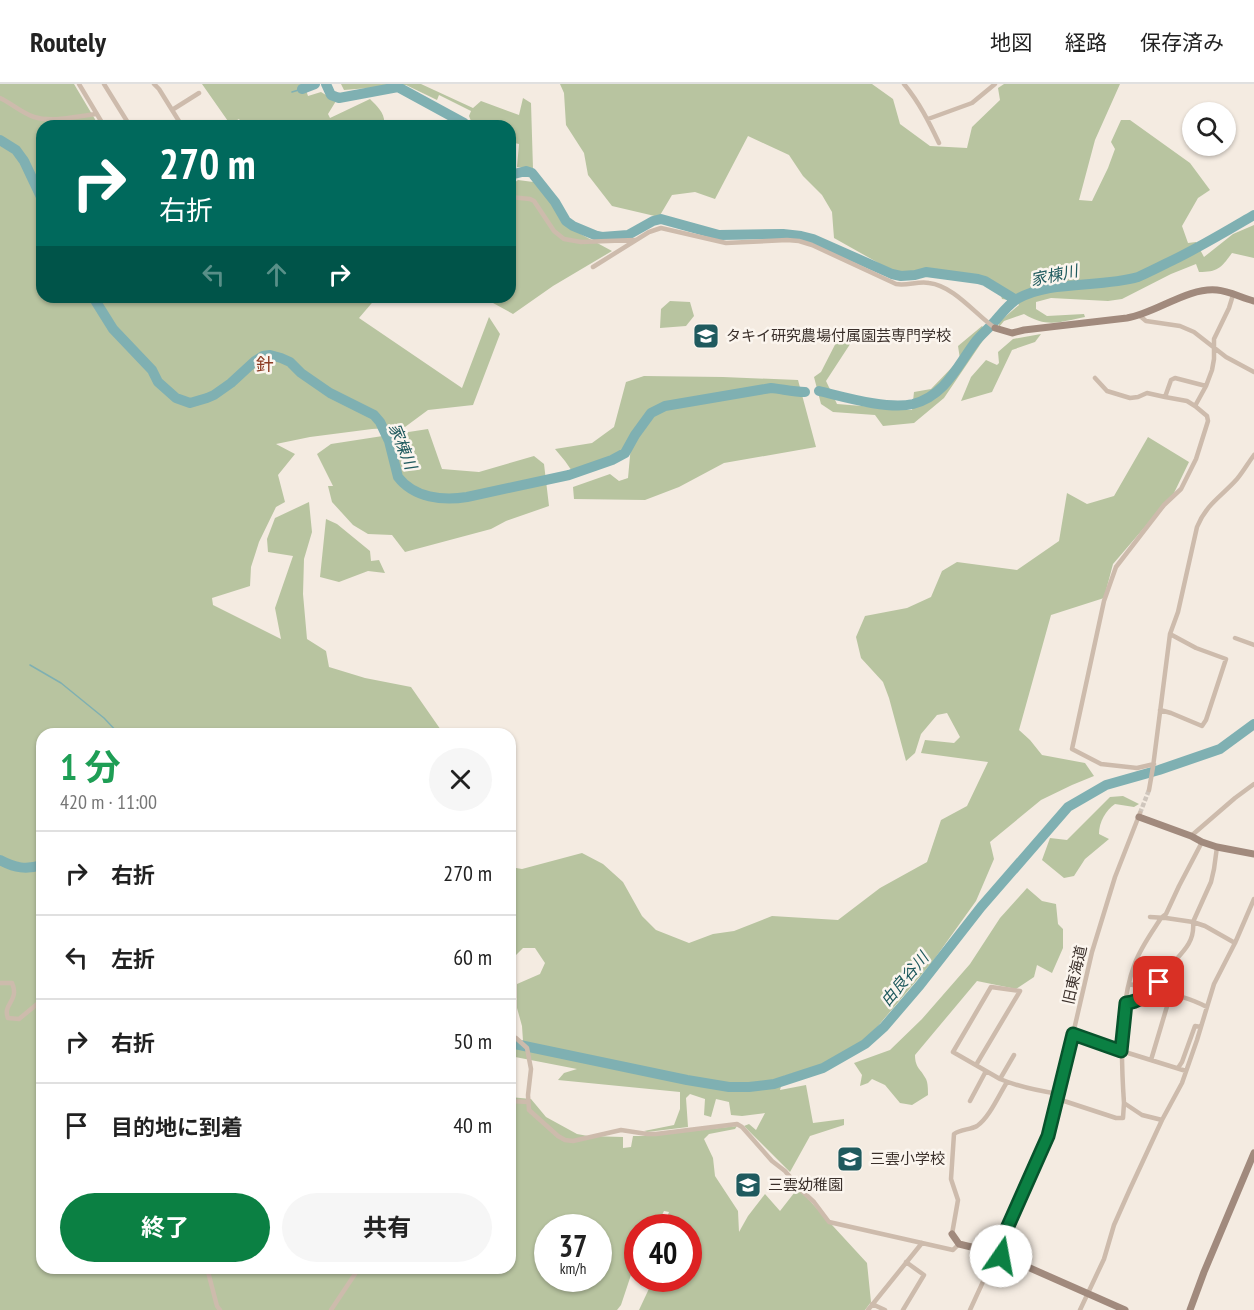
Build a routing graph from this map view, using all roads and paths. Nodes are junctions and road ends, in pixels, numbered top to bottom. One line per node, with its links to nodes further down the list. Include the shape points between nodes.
1 (79, 84): 9 (street)
2 (104, 84): 12 (street)
3 (154, 84): 8 (street)
4 (904, 84): 10 (street)
5 (995, 84): 10 (street, via 972,103)
6 (199, 93): 8 (street)
7 (0, 98): 9 (street, via 36,118)
8 (172, 110): 13 (street)
9 (97, 114): 11 (street)
10 (928, 119): 14 (street)
11 (100, 120)
12 (126, 120)
13 (178, 120)
14 (939, 143)
15 (516, 198): 16 (street, via 534,201 564,239)
16 (637, 240): 17 (street); 21 (street, via 661,228 726,243 799,241 896,284 928,283 946,288)
17 (593, 267)
18 (1233, 295): 19 (street); 20 (street, via 1206,290); 22 (street)
19 (1254, 301)
20 (1140, 316): 21 (street, via 1011,333); 22 (street, via 1146,321 1180,326)
21 (992, 325)
22 (1213, 347): 23 (street); 25 (street, via 1214,359)
23 (1254, 372)
24 (1095, 378): 26 (street, via 1107,391 1130,398 1148,393)
25 (1206, 386): 26 (street, via 1175,378); 27 (street)
26 (1165, 397): 27 (street, via 1187,400)
27 (1195, 406): 33 (street, via 1208,416 1196,459 1181,489 1116,567 1104,601 1072,749 1101,764 1137,768)
28 (1254, 455): 29 (street, via 1238,478 1201,516)
29 (1170, 634): 32 (street); 32 (street, via 1226,659 1202,726)
30 (1235, 638): 31 (street)
31 (1254, 645)
32 (1160, 710): 33 (street)
33 (1154, 765): 36 (street)
34 (1254, 784): 35 (street)
35 (1247, 789): 37 (street); 39 (street)
36 (1149, 790)
37 (1254, 793)
38 (1139, 815): 39 (street); 56 (street, 旧東海道, via 1092,952)
39 (1191, 836): 40 (street)
40 (1202, 842): 41 (street); 45 (street)
41 (1217, 847): 42 (street); 46 (street, via 1210,882)
42 (1254, 854)
43 (1254, 899): 47 (street)
44 (1149, 917): 45 (street)
45 (1161, 918): 46 (street); 49 (street, via 1136,961)
46 (1193, 922): 47 (street); 50 (street, via 1192,940)
47 (1235, 943): 54 (street)
48 (0, 982): 53 (street, via 12,983 15,990 7,1008 8,1018 18,1019)
49 (1129, 984): 50 (street); 52 (street)
50 (1153, 990): 51 (street); 52 (street)
51 (1171, 993): 54 (street); 60 (street)
52 (1126, 1003): 58 (street)
53 (36, 1005)
54 (1207, 1007): 55 (street)
55 (1201, 1027): 62 (street, via 1195,1026); 64 (street)
56 (1073, 1034): 58 (street); 67 (street, 旧東海道)
57 (516, 1038): 70 (street, via 527,1048 531,1069)
58 (1121, 1051): 60 (street); 71 (street)
59 (1014, 1055): 65 (street)
60 (1151, 1060): 62 (street)
61 (976, 1065): 61 (street, via 953,1052 991,987 1020,992); 63 (street)
62 (1178, 1068): 64 (street)
63 (986, 1071): 65 (street); 69 (street)
64 (1186, 1071): 72 (street)
65 (1000, 1079): 66 (street)
66 (1007, 1082): 67 (street); 74 (street, via 982,1121 954,1134 951,1179 958,1200)
67 (1058, 1097): 71 (street, via 1103,1115 1122,1118); 77 (street, 旧東海道, via 1048,1136)
68 (516, 1101): 70 (street)
69 (970, 1101)
70 (528, 1102): 75 (street, via 530,1110 546,1126 573,1142 621,1130 656,1134 737,1125 830,1222)
71 (1124, 1103): 72 (street)
72 (1162, 1120): 81 (street)
73 (1254, 1155): 91 (street)
74 (952, 1234): 76 (street)
75 (922, 1243): 76 (street, via 953,1250); 78 (street)
76 (959, 1244): 77 (street)
77 (996, 1253): 81 (street); 88 (street, 旧東海道)
78 (906, 1262): 82 (street); 87 (street, via 924,1275)
79 (209, 1274): 83 (street)
80 (355, 1274): 84 (street)
81 (1088, 1294): 89 (street); 90 (street)
82 (872, 1304): 85 (street); 86 (street)
83 (220, 1310)
84 (331, 1310)
85 (868, 1310)
86 (885, 1310)
87 (903, 1310)
88 (970, 1310)
89 (1080, 1310)
90 (1125, 1310)
91 (1190, 1310)

